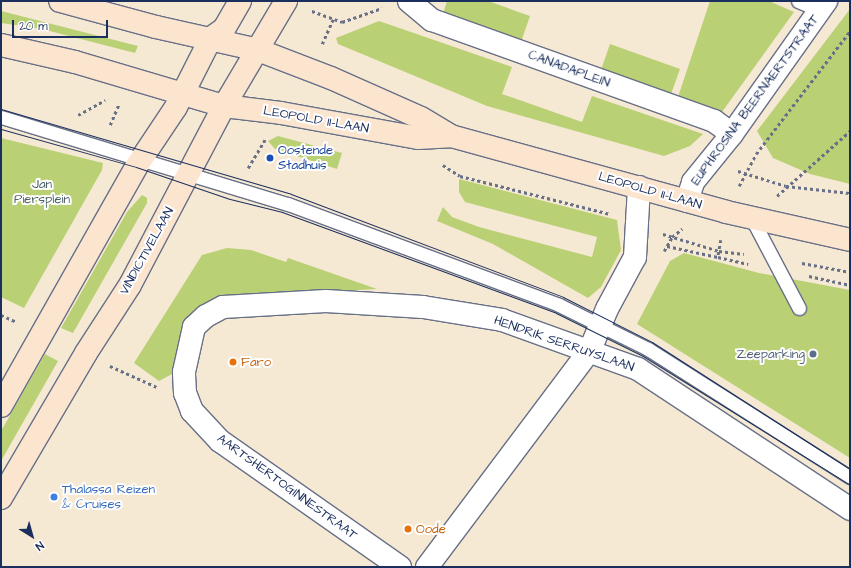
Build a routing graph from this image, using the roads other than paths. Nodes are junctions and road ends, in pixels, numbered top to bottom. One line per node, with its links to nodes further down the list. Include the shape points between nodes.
1 (60, 1): 6 (street)
2 (240, 1): 8 (street, via 224,28)
3 (286, 1): 10 (street, VINDICTIVELAAN)
4 (409, 1): 14 (street, CANADAPLEIN, via 432,20 714,121)
5 (798, 1): 7 (lane)
6 (92, 5): 8 (street, via 156,27)
7 (822, 6): 14 (street, EUPHROSINA BEERNAERTSTRAAT)
8 (211, 38): 10 (street, LEOPOLD II-LAAN); 11 (street)
9 (1, 45): 11 (street, via 130,77)
10 (258, 50): 12 (street, VINDICTIVELAAN); 15 (street, LEOPOLD II-LAAN, via 331,78 421,118)
11 (181, 94): 12 (street, LEOPOLD II-LAAN); 16 (street, via 176,107)
12 (224, 106): 15 (street, LEOPOLD II-LAAN, via 282,113 418,138); 17 (street, VINDICTIVELAAN)
13 (1, 117): 16 (lane)
14 (732, 134): 19 (street, EUPHROSINA BEERNAERTSTRAAT, via 693,182)
15 (451, 136): 18 (street, LEOPOLD II-LAAN)
16 (141, 159): 17 (lane); 26 (street)
17 (189, 174): 23 (lane, via 288,204 377,236 560,305); 28 (street, VINDICTIVELAAN, via 130,284)
18 (639, 187): 19 (street, LEOPOLD II-LAAN); 23 (street, via 635,257)
19 (687, 201): 20 (street, LEOPOLD II-LAAN)
20 (751, 217): 21 (street, LEOPOLD II-LAAN); 22 (lane)
21 (850, 240)
22 (799, 308)
23 (601, 325): 24 (street); 27 (lane, via 648,349 802,449)
24 (590, 350): 25 (street, HENDRIK SERRUYSLAAN, via 502,320 423,307 326,301 242,305 223,307 206,316 194,327); 29 (street, HENDRIK SERRUYSLAAN, via 638,369); 31 (street)
25 (184, 372): 30 (street, AARTSHERTOGINNESTRAAT, via 185,394 192,412 220,441)
26 (1, 406)
27 (850, 477)
28 (1, 498)
29 (850, 509)
30 (400, 567)
31 (427, 567)

